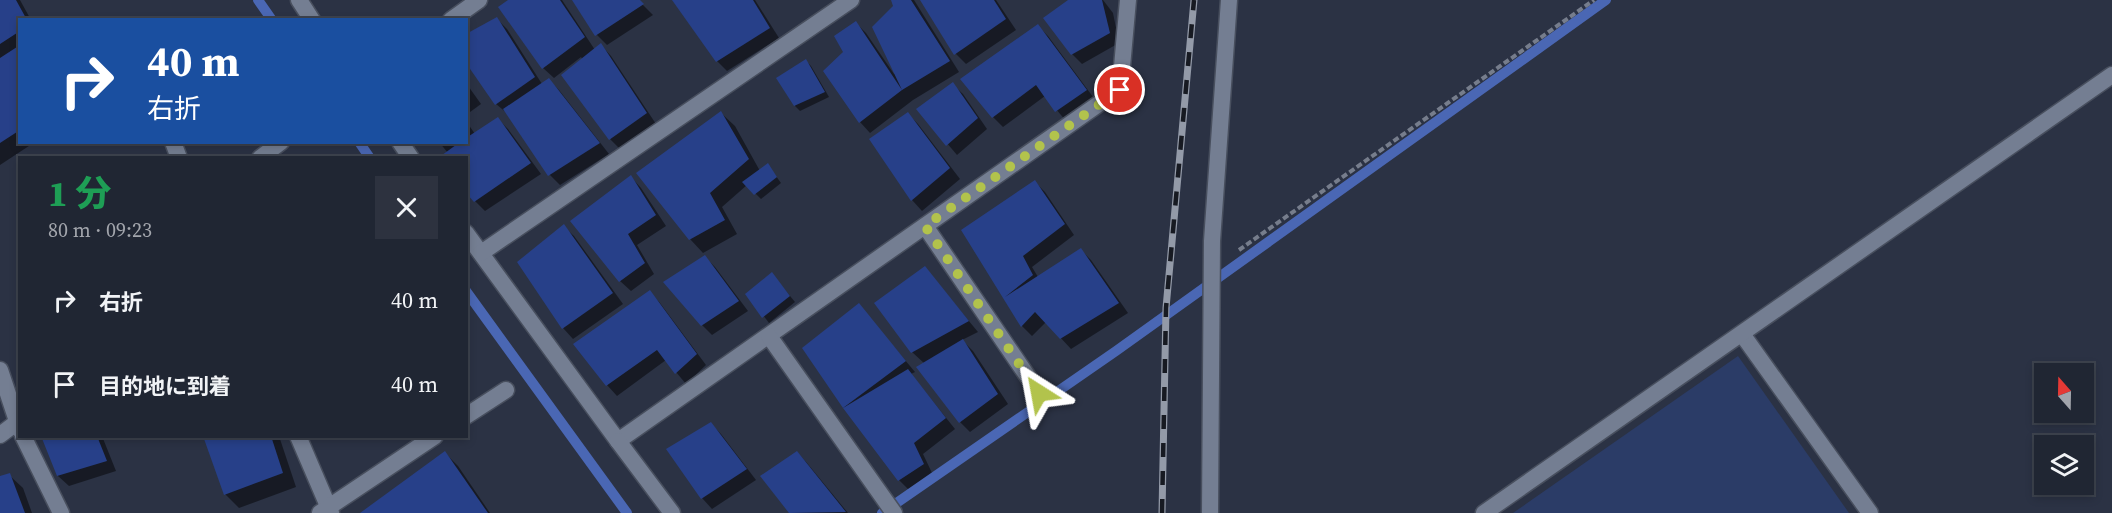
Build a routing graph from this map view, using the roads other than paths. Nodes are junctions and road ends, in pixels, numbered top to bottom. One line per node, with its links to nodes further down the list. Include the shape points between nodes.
1 (299, 0): 6 (street)
2 (478, 0): 7 (street)
3 (851, 0): 13 (street)
4 (1128, 0): 11 (street, via 1120,90)
5 (1229, 0): 31 (street, via 1212,241)
6 (311, 18)
7 (454, 18)
8 (2112, 75): 14 (street)
9 (278, 144): 10 (street)
10 (263, 156)
11 (925, 226): 15 (street); 18 (street)
12 (468, 236): 13 (street)
13 (481, 253): 26 (street)
14 (1742, 334): 32 (street); 33 (street)
15 (768, 336): 26 (street); 30 (street)
16 (0, 370): 20 (street)
17 (506, 390): 19 (street)
18 (1039, 393)
19 (468, 415)
20 (18, 424)
21 (18, 427): 22 (street)
22 (0, 435)
23 (24, 438): 28 (street)
24 (299, 438): 27 (street)
25 (432, 438): 27 (street)
26 (618, 441): 29 (street)
27 (326, 511)
28 (61, 513)
29 (672, 513)
30 (894, 513)
31 (1210, 513)
32 (1484, 513)
33 (1870, 513)

